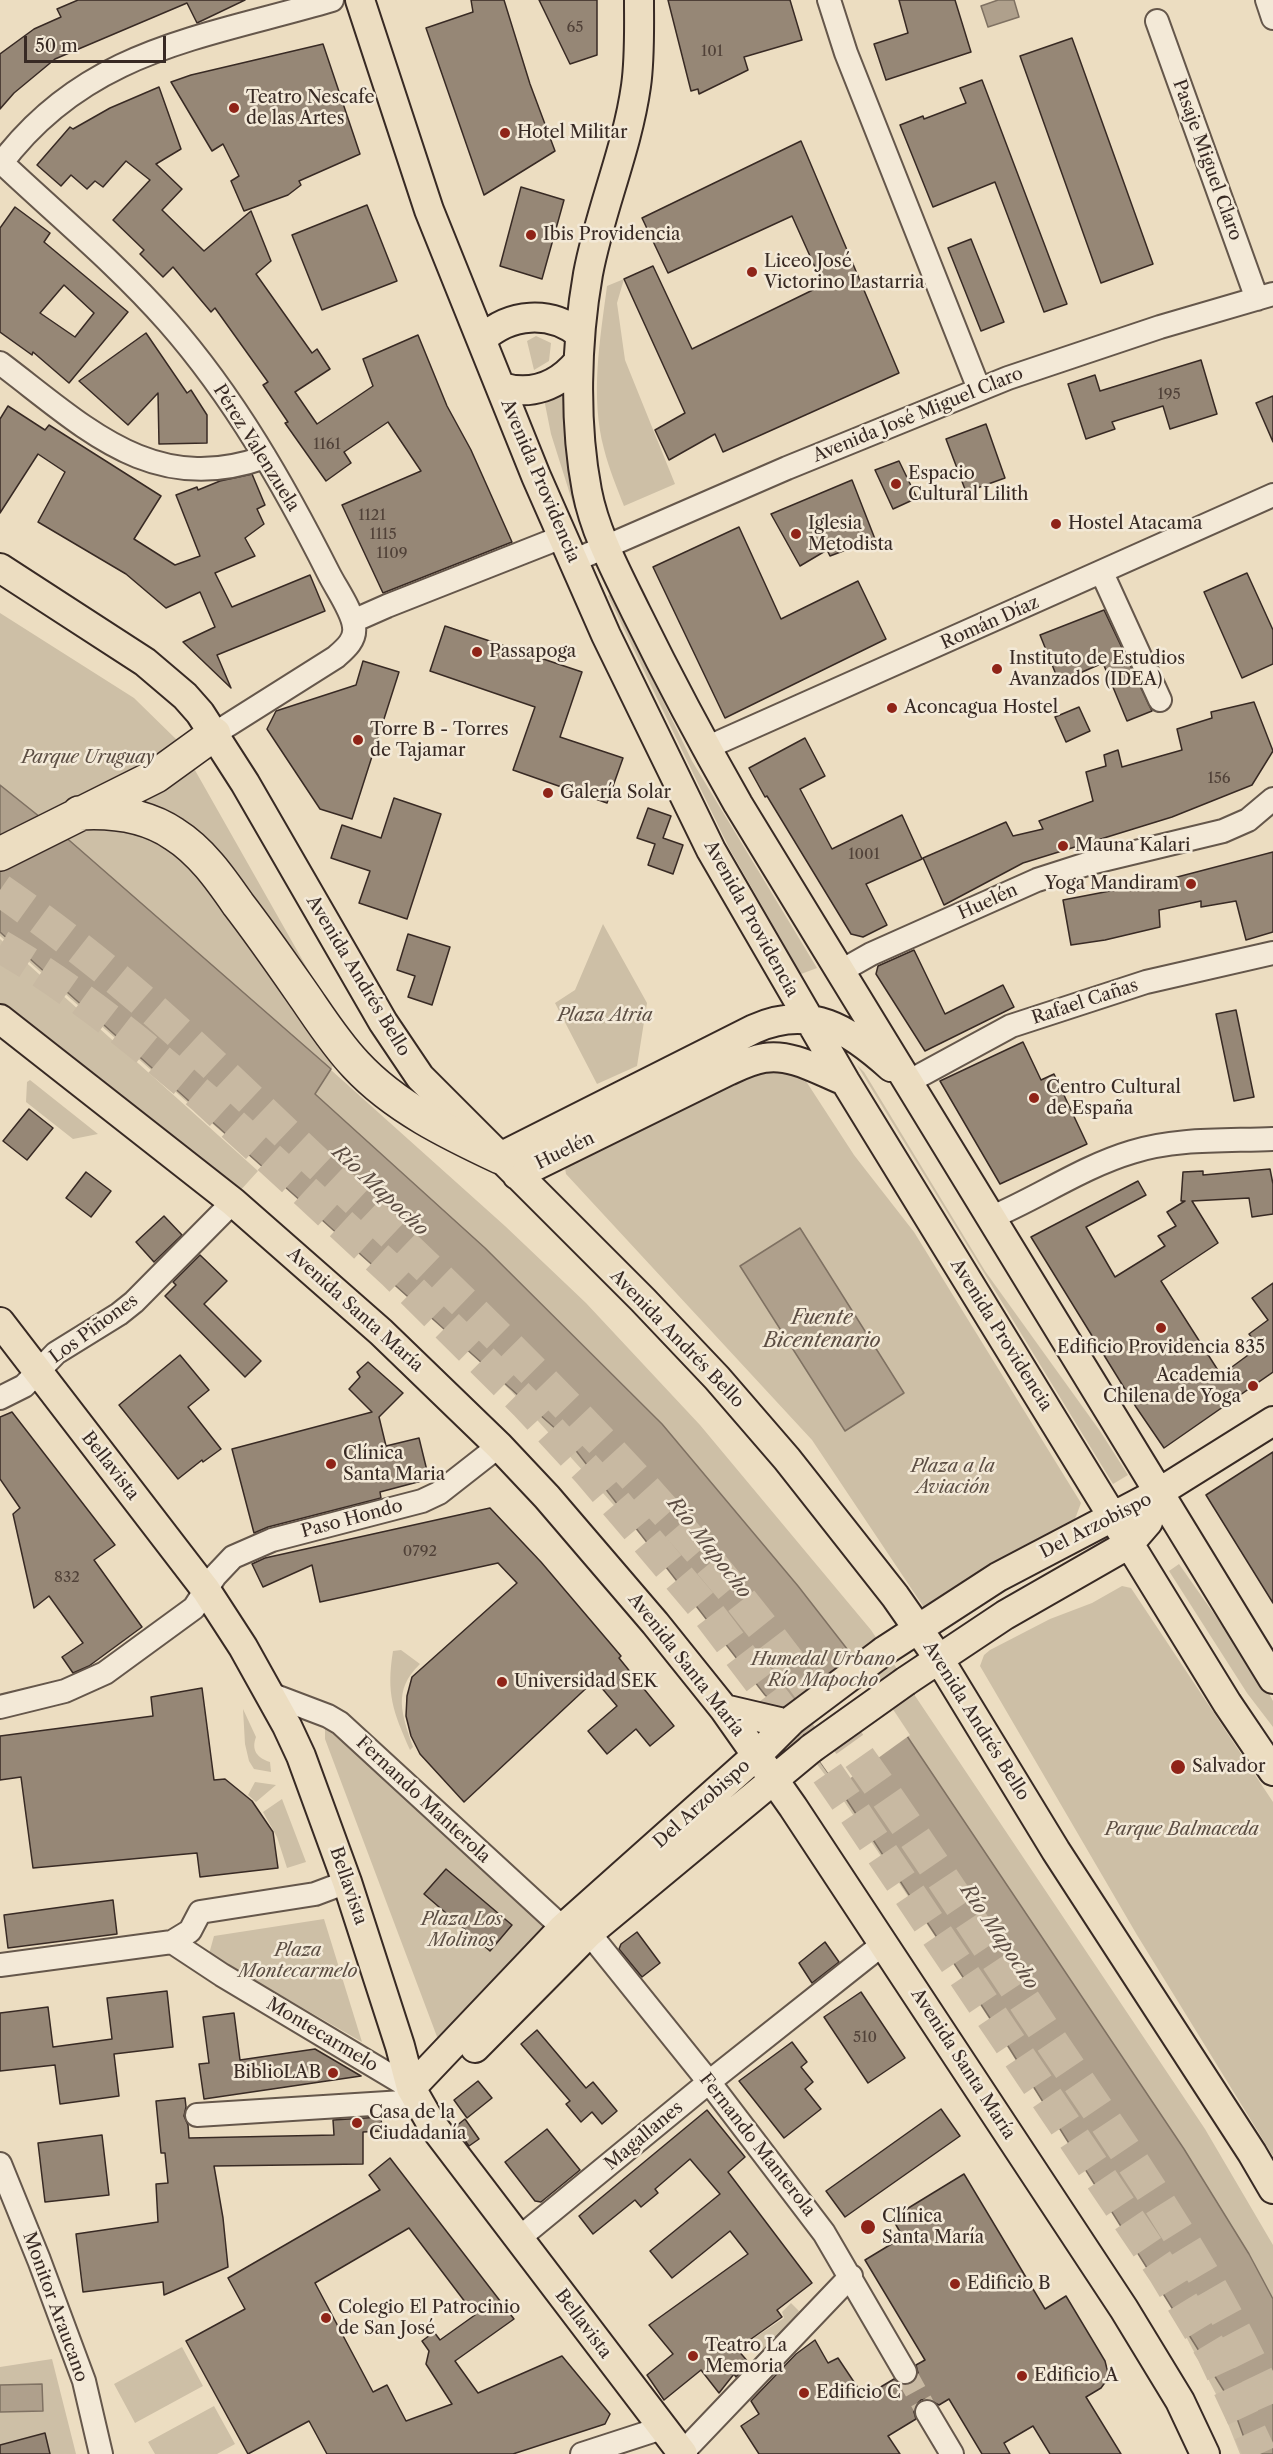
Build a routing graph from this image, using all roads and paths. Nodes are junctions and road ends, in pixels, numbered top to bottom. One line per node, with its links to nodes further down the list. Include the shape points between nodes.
1 (332, 0): 8 (street, via 206,34 116,67 57,105)
2 (360, 0): 11 (main road, Avenida Providencia, via 429,210)
3 (639, 0): 10 (main road, via 636,85 597,230)
4 (829, 0): 15 (street, via 846,53)
5 (1267, 0): 6 (street)
6 (1273, 18)
7 (1157, 21): 9 (street, Pasaje Miguel Claro)
8 (1, 163): 16 (street, Pérez Valenzuela, via 116,268 166,320 230,402)
9 (1265, 296): 15 (street, Avenida José Miguel Claro, via 1056,360)
10 (580, 334): 11 (main road, via 558,321 527,317 503,324); 12 (main road)
11 (482, 339): 14 (main road, Avenida Providencia)
12 (578, 362): 14 (main road, via 564,377 540,389 520,391); 18 (main road, Avenida Providencia, via 587,491)
13 (0, 363): 16 (street, via 83,425 140,459 173,468 208,471)
14 (501, 387): 19 (main road, Avenida Providencia)
15 (979, 389): 18 (street, Avenida José Miguel Claro)
16 (265, 457): 22 (street, Pérez Valenzuela)
17 (1273, 495): 21 (street, Román Díaz)
18 (605, 546): 19 (street, Avenida José Miguel Claro); 25 (main road, Avenida Providencia)
19 (567, 549): 22 (street, Avenida José Miguel Claro, via 387,606); 32 (main road, Avenida Providencia, via 711,850)
20 (0, 568): 24 (main road, Avenida Andrés Bello, via 145,662 185,696)
21 (1102, 573): 23 (street); 25 (street, Román Díaz)
22 (353, 621): 24 (street, via 353,637 336,657)
23 (1160, 700)
24 (214, 734): 27 (highway, via 156,776); 36 (main road, Avenida Andrés Bello, via 404,1055 434,1093)
25 (706, 748): 30 (main road, Avenida Providencia)
26 (1273, 799): 30 (street, Huelén, via 1248,820 1223,831 1037,880)
27 (71, 817): 28 (highway); 36 (highway, via 112,813 145,820 186,842 220,879 356,1065 402,1104)
28 (0, 854)
29 (1273, 953): 34 (street, Rafael Cañas, via 1146,982 1011,1026)
30 (841, 971): 34 (main road, Avenida Providencia)
31 (0, 1019): 37 (main road, Avenida Santa María)
32 (808, 1019): 33 (main road, Avenida Providencia); 34 (main road, via 856,1038); 36 (main road, Huelén, via 786,1018 753,1029)
33 (845, 1081): 36 (main road, Huelén, via 794,1060 762,1058); 45 (main road, Avenida Providencia)
34 (908, 1082): 38 (main road, Avenida Providencia)
35 (1273, 1139): 38 (street, via 1165,1144 1130,1152)
36 (509, 1166): 48 (main road, Avenida Andrés Bello, via 643,1300 755,1421)
37 (233, 1202): 40 (street, Los Piñones, via 134,1302 63,1348); 43 (main road, Avenida Santa María, via 381,1332)
38 (990, 1218): 44 (main road, Avenida Providencia)
39 (0, 1322): 40 (main road, Bellavista)
40 (38, 1372): 41 (street, Los Piñones, via 24,1386); 47 (main road, Bellavista)
41 (0, 1398)
42 (1273, 1421): 44 (main road)
43 (499, 1446): 47 (street, Paso Hondo, via 439,1493 422,1501 272,1540 233,1557); 53 (main road, Avenida Santa María, via 596,1554)
44 (1158, 1493): 45 (main road, Del Arzobispo); 46 (main road, Del Arzobispo, via 1148,1522); 50 (main road, Avenida Providencia)
45 (1112, 1516): 46 (main road, Avenida Providencia); 48 (main road, Del Arzobispo, via 998,1577)
46 (1129, 1544): 49 (main road, Del Arzobispo, via 1005,1615); 56 (main road, Avenida Providencia)
47 (206, 1590): 51 (main road, Bellavista); 52 (street, Paso Hondo, via 189,1613 105,1673 64,1691)
48 (918, 1627): 49 (main road, Avenida Andrés Bello); 54 (main road, Del Arzobispo, bridge)
49 (939, 1659): 57 (main road, Del Arzobispo, bridge, via 812,1748); 67 (main road, Avenida Andrés Bello, via 1056,1851)
50 (1273, 1679)
51 (270, 1694): 58 (main road, Bellavista, via 301,1756); 59 (street, Fernando Manterola, via 340,1723)
52 (0, 1707)
53 (724, 1709): 54 (main road); 55 (main road, Avenida Santa María)
54 (790, 1722): 55 (main road, Del Arzobispo)
55 (757, 1755): 57 (main road, Avenida Santa María); 59 (main road, Del Arzobispo)
56 (1273, 1772)
57 (774, 1780): 59 (main road, Del Arzobispo); 61 (main road, Avenida Santa María)
58 (347, 1882): 60 (street, via 315,1894 200,1912 190,1931); 64 (main road, Bellavista)
59 (576, 1930): 63 (street, Fernando Manterola); 64 (main road, Del Arzobispo)
60 (172, 1942): 62 (street); 64 (street, Montecarmelo)
61 (884, 1944): 63 (street, Magallanes); 73 (main road, Avenida Santa María, via 1124,2308 1180,2401)
62 (0, 1965)
63 (709, 2082): 68 (street, Magallanes); 69 (street, Fernando Manterola, via 817,2223)
64 (415, 2094): 65 (street); 68 (main road, Bellavista, via 431,2123)
65 (197, 2115)
66 (0, 2164): 74 (street, Monitor Araucano, via 84,2380)
67 (1273, 2189)
68 (519, 2239): 72 (main road, Bellavista)
69 (851, 2276): 70 (street, Fernando Manterola); 76 (street)
70 (905, 2372)
71 (927, 2412): 77 (street)
72 (662, 2428): 75 (street); 76 (main road, Bellavista)
73 (1198, 2451)
74 (101, 2454)
75 (582, 2454)
76 (682, 2454)
77 (952, 2454)

